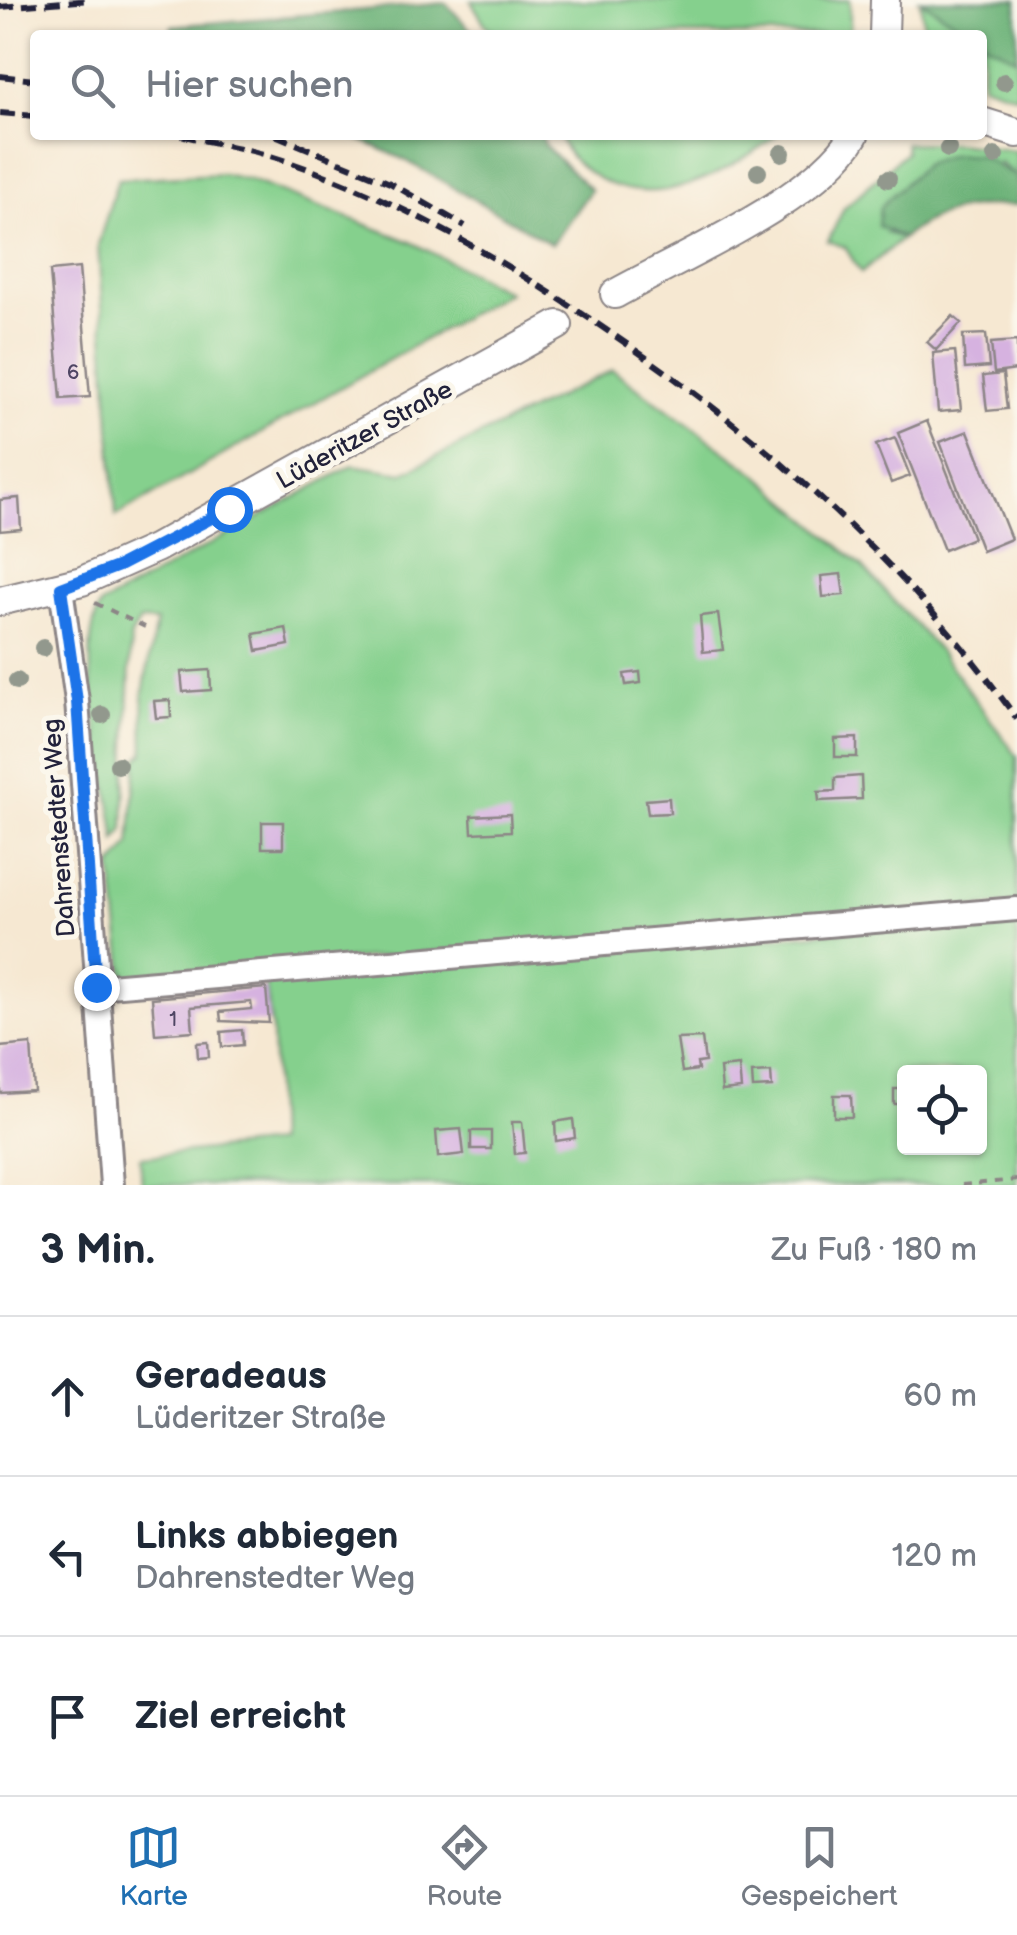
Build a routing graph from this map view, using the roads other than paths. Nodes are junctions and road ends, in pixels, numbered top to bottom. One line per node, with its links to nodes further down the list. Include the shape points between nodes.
1 (885, 0): 2 (main road)
2 (884, 30)
3 (987, 124): 4 (main road)
4 (1017, 134)
5 (850, 140): 6 (main road, via 789,196)
6 (615, 294)
7 (558, 325): 8 (main road, Lüderitzer Straße)
8 (73, 593): 9 (main road, Lüderitzer Straße); 11 (street, Dahrenstedter Weg)
9 (0, 601)
10 (1017, 910): 11 (street)
11 (96, 987): 12 (street, Dahrenstedter Weg)
12 (112, 1185)

